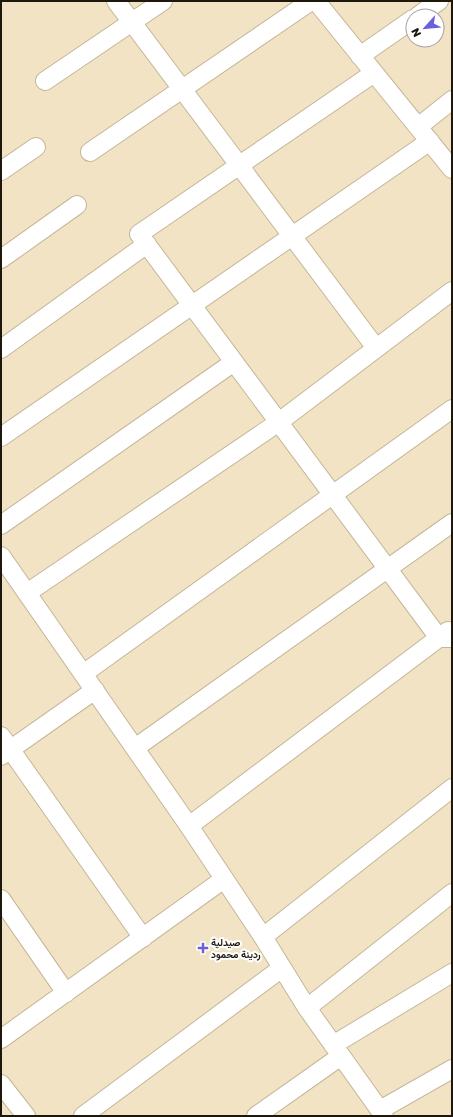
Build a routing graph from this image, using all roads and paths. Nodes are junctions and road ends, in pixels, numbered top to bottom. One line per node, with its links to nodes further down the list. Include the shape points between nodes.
1 (116, 1): 7 (street)
2 (163, 1): 7 (street)
3 (311, 1): 12 (street)
4 (316, 1): 9 (street)
5 (439, 1): 6 (street)
6 (429, 8)
7 (132, 22): 11 (street); 12 (street)
8 (405, 25): 9 (street)
9 (360, 56): 10 (street)
10 (374, 72): 14 (street); 18 (street)
11 (45, 80)
12 (182, 89): 17 (street); 18 (street)
13 (452, 100): 14 (street)
14 (418, 127): 15 (street)
15 (430, 141): 19 (street); 22 (street)
16 (36, 147): 20 (street)
17 (90, 152)
18 (239, 165): 22 (street); 23 (street, via 139,234)
19 (452, 169)
20 (1, 171)
21 (77, 205): 24 (street)
22 (292, 236): 26 (street); 27 (street)
23 (147, 244): 26 (street); 28 (street)
24 (1, 258)
25 (452, 291): 27 (street)
26 (192, 305): 29 (street); 32 (street)
27 (376, 348): 31 (street)
28 (1, 349)
29 (234, 362): 31 (street); 35 (street)
30 (452, 409): 33 (street)
31 (279, 422): 33 (street); 38 (street)
32 (1, 437)
33 (333, 494): 37 (street); 40 (street)
34 (452, 523): 37 (street)
35 (1, 525)
36 (1, 556): 38 (street)
37 (388, 569): 39 (street); 43 (street)
38 (27, 593): 40 (street)
39 (448, 635): 45 (street)
40 (83, 674): 41 (street)
41 (95, 690): 42 (street); 43 (street)
42 (4, 747): 50 (street)
43 (135, 748): 45 (street)
44 (452, 788): 49 (street)
45 (189, 826): 46 (street)
46 (224, 879): 49 (street); 50 (street)
47 (452, 893): 54 (street)
48 (1, 899): 53 (street)
49 (263, 937): 51 (street)
50 (143, 938): 53 (street)
51 (282, 968): 54 (street); 61 (street)
52 (452, 973): 56 (street)
53 (66, 993): 55 (street)
54 (307, 1008): 56 (street)
55 (1, 1039)
56 (337, 1051): 59 (street); 62 (street)
57 (452, 1069): 59 (street)
58 (1, 1084): 60 (street)
59 (382, 1113)
60 (26, 1116)
61 (83, 1116)
62 (256, 1116)

